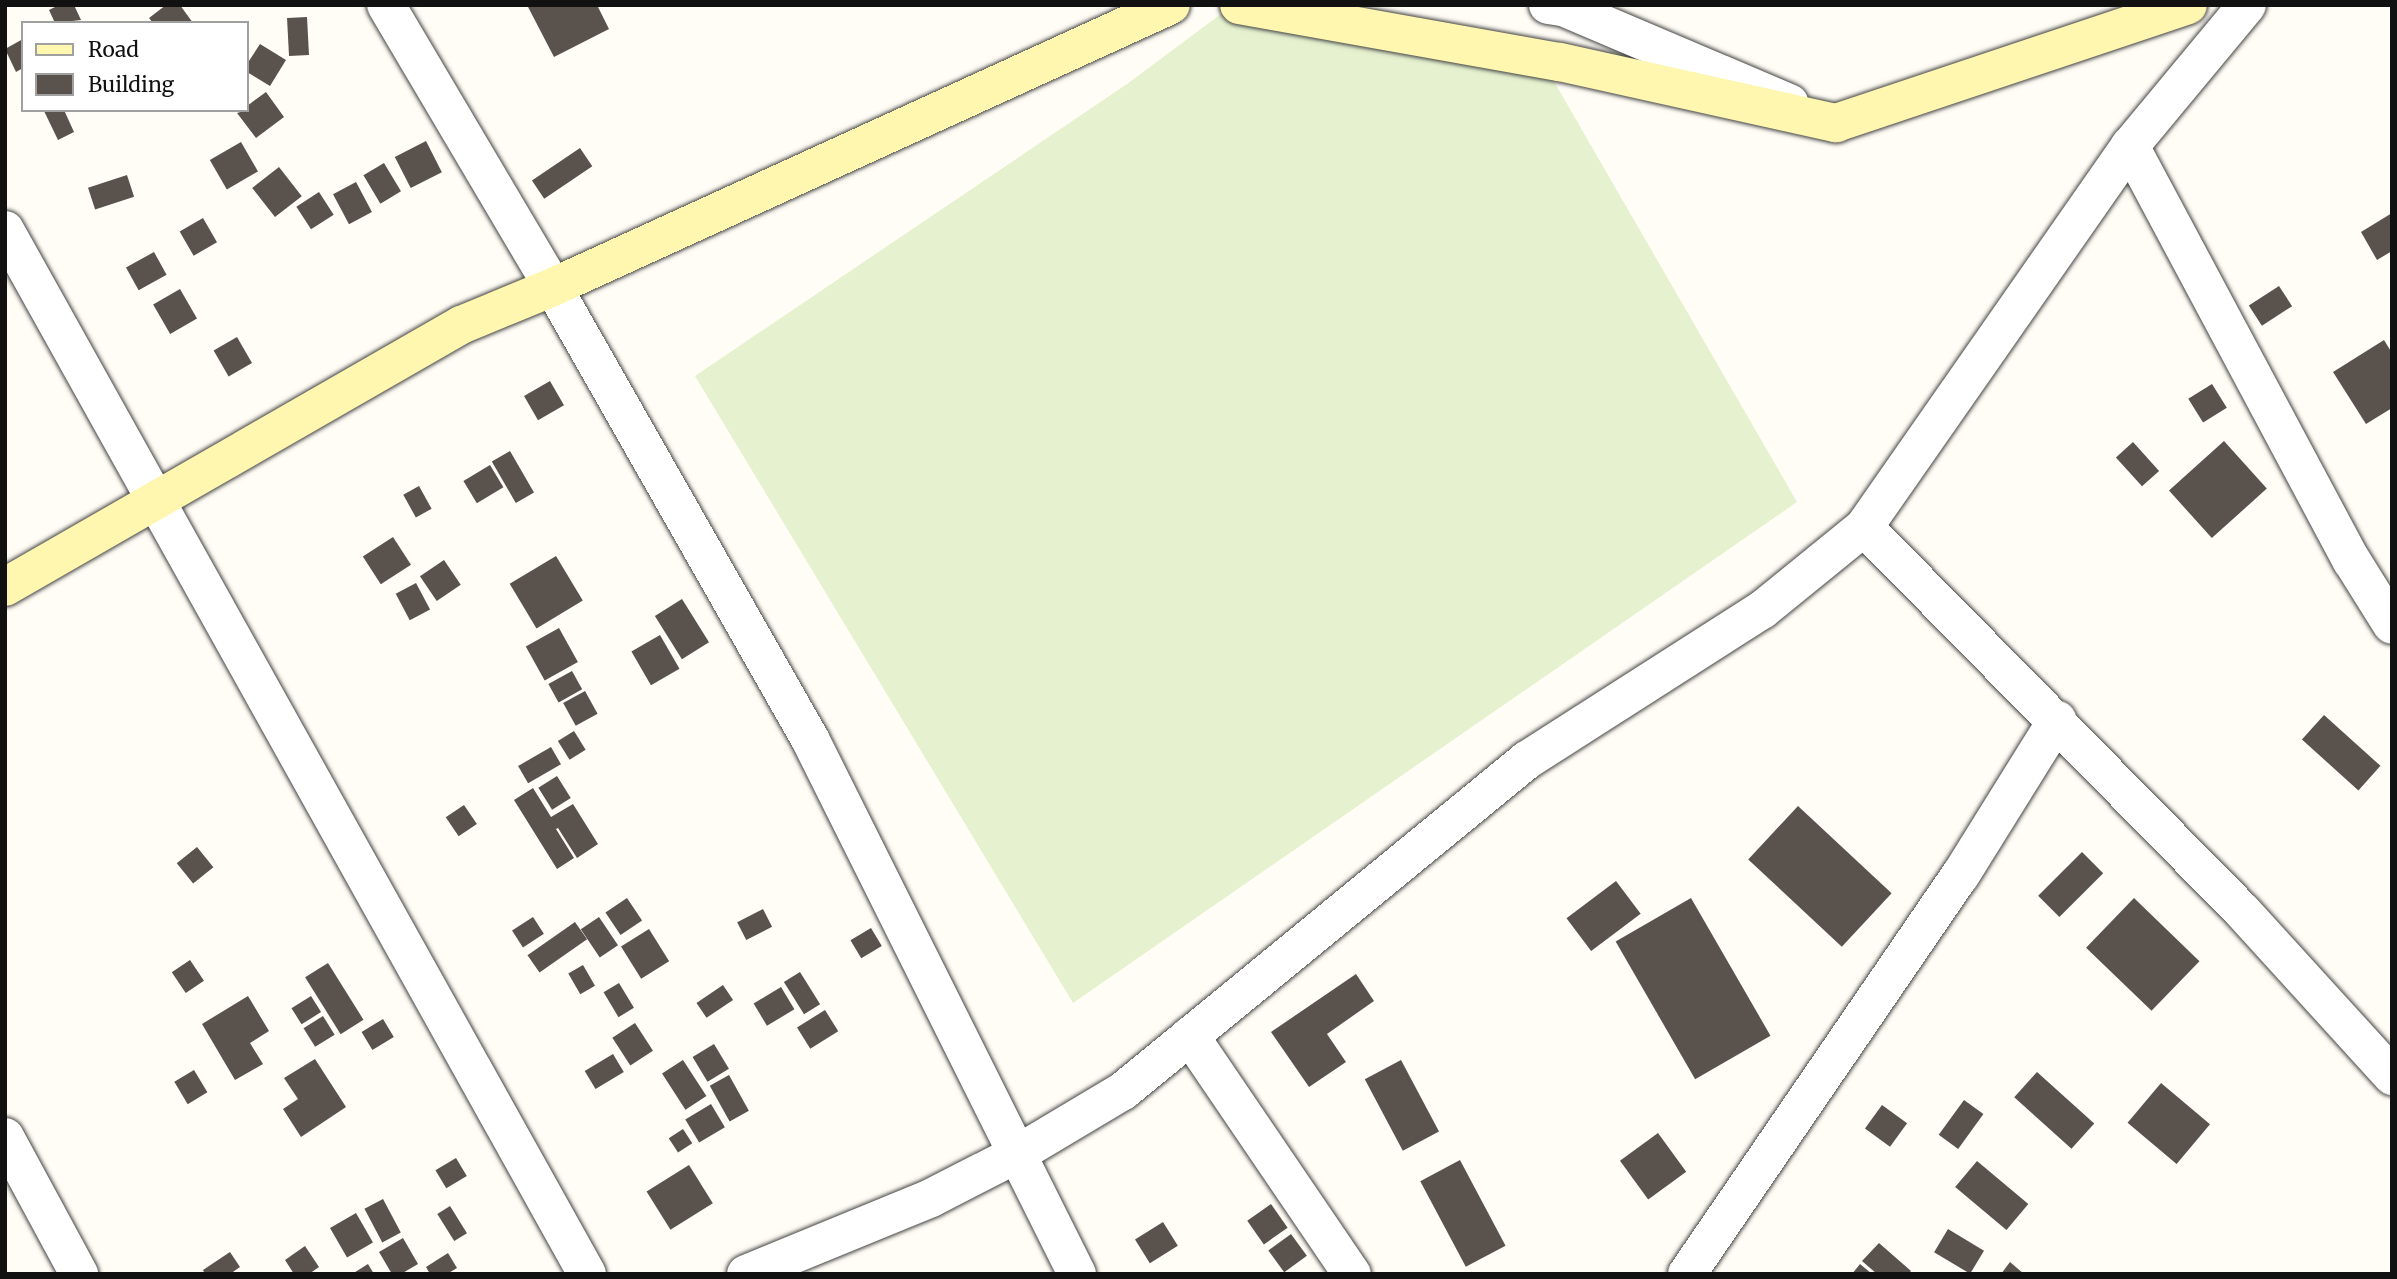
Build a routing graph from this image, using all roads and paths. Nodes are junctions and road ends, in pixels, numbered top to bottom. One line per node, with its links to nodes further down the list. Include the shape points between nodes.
1 (386, 5): 10 (street)
2 (1171, 5): 10 (street)
3 (1239, 5): 7 (street, via 1560,62)
4 (1548, 5): 7 (street, via 1563,7)
5 (2188, 5): 7 (street)
6 (2247, 5): 8 (street)
7 (1836, 122)
8 (2130, 146): 12 (street); 14 (street, via 2352,561)
9 (5, 230): 11 (street)
10 (553, 287): 11 (street, via 461,325); 19 (street, via 810,739)
11 (154, 502): 13 (street); 21 (street)
12 (1864, 527): 15 (street); 16 (street, via 1762,610 1527,760)
13 (5, 587)
14 (2392, 625)
15 (2057, 720): 17 (street, via 2243,912); 25 (street, via 1960,876)
16 (1190, 1037): 19 (street, via 1122,1091); 24 (street)
17 (2392, 1076)
18 (5, 1137): 20 (street)
19 (1019, 1153): 22 (street, via 931,1198); 23 (street)
20 (79, 1274)
21 (587, 1274)
22 (746, 1274)
23 (1077, 1274)
24 (1352, 1274)
25 (1687, 1274)

